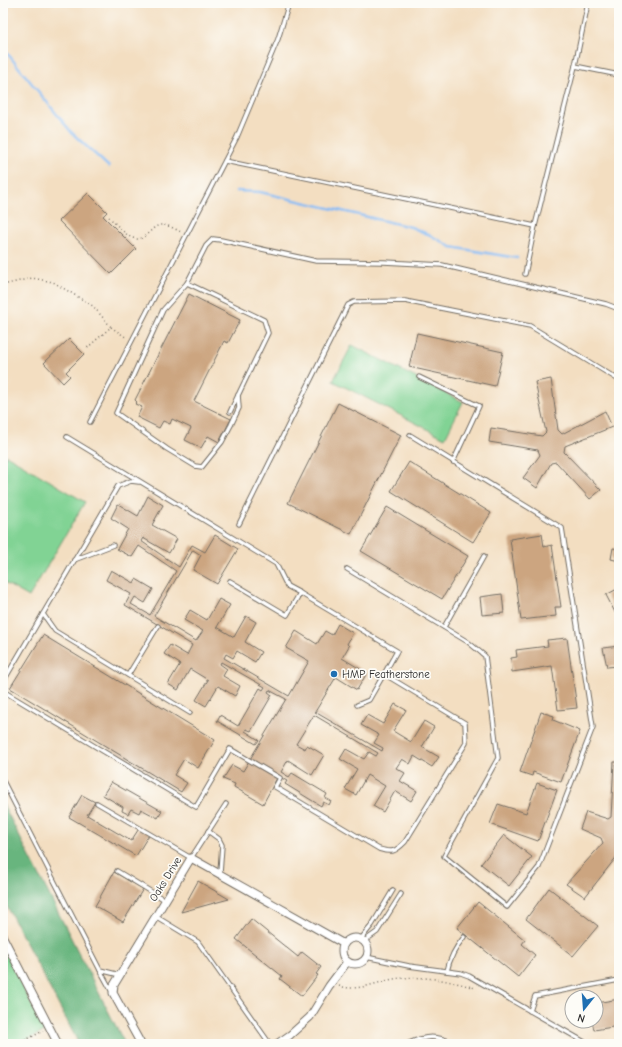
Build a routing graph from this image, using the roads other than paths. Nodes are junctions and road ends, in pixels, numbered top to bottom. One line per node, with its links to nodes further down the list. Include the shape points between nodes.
1 (289, 3): 5 (lane, via 278,39)
2 (588, 3): 3 (lane)
3 (575, 66): 4 (lane); 6 (lane)
4 (619, 75)
5 (225, 161): 6 (lane); 14 (lane)
6 (535, 226): 7 (lane)
7 (525, 274)
8 (187, 283): 9 (lane, via 206,246 213,239 316,261 442,265); 12 (lane, via 264,320 268,333); 12 (lane, via 163,310 116,413 167,449 195,466 202,466 222,442 231,425 239,408)
9 (619, 309)
10 (419, 377): 17 (lane, via 478,406)
11 (619, 380): 19 (lane, via 530,326 405,301 354,302 348,305)
12 (238, 395): 13 (lane)
13 (230, 412)
14 (90, 422)
15 (410, 435): 17 (lane)
16 (67, 437): 18 (lane)
17 (453, 462): 28 (lane, via 562,528 593,727 539,867 507,907 444,856 498,758 485,656)
18 (140, 482): 22 (lane, via 131,481 118,486); 25 (lane, via 276,564 287,586)
19 (239, 524)
20 (114, 545): 22 (lane)
21 (484, 556): 28 (lane)
22 (74, 560): 26 (lane)
23 (347, 569): 28 (lane)
24 (230, 581): 25 (lane, via 287,615)
25 (300, 593): 29 (lane, via 397,651)
26 (43, 614): 30 (lane, via 55,631); 31 (lane)
27 (158, 626): 30 (lane)
28 (444, 627)
29 (384, 674): 32 (lane, via 465,723 466,743 405,842 397,850 388,852 275,788 280,778 230,749 196,807); 33 (lane, via 369,700)
30 (128, 675): 34 (lane)
31 (3, 682)
32 (3, 691)
33 (357, 705)
34 (190, 713)
35 (3, 781): 52 (lane)
36 (97, 803): 39 (lane)
37 (226, 804): 38 (lane)
38 (208, 831): 39 (lane); 41 (lane, via 221,841)
39 (191, 858): 41 (street, Oaks Drive); 44 (street, Oaks Drive)
40 (117, 871): 44 (lane)
41 (220, 874): 49 (street, Oaks Drive)
42 (393, 890): 48 (lane)
43 (401, 894): 48 (lane, via 377,932)
44 (165, 900): 45 (street, Oaks Drive)
45 (155, 916): 54 (street, Oaks Drive); 60 (lane, via 198,942)
46 (3, 937): 58 (street)
47 (464, 937): 53 (lane, via 453,952)
48 (362, 941): 49 (street, via 353,939); 50 (street, via 367,950)
49 (344, 944): 51 (street, via 342,955)
50 (366, 957): 51 (street, via 362,962); 53 (lane)
51 (347, 962): 61 (street, via 310,1017)
52 (100, 970): 54 (lane); 56 (lane)
53 (448, 971): 57 (lane, via 461,973)
54 (120, 975): 56 (street, Oaks Drive)
55 (619, 980): 57 (lane, via 535,996)
56 (113, 993): 59 (street)
57 (530, 1011): 64 (lane)
58 (58, 1044)
59 (141, 1044)
60 (270, 1044)
61 (276, 1044)
62 (407, 1044): 63 (lane, via 431,1036)
63 (456, 1044)
64 (588, 1044)

